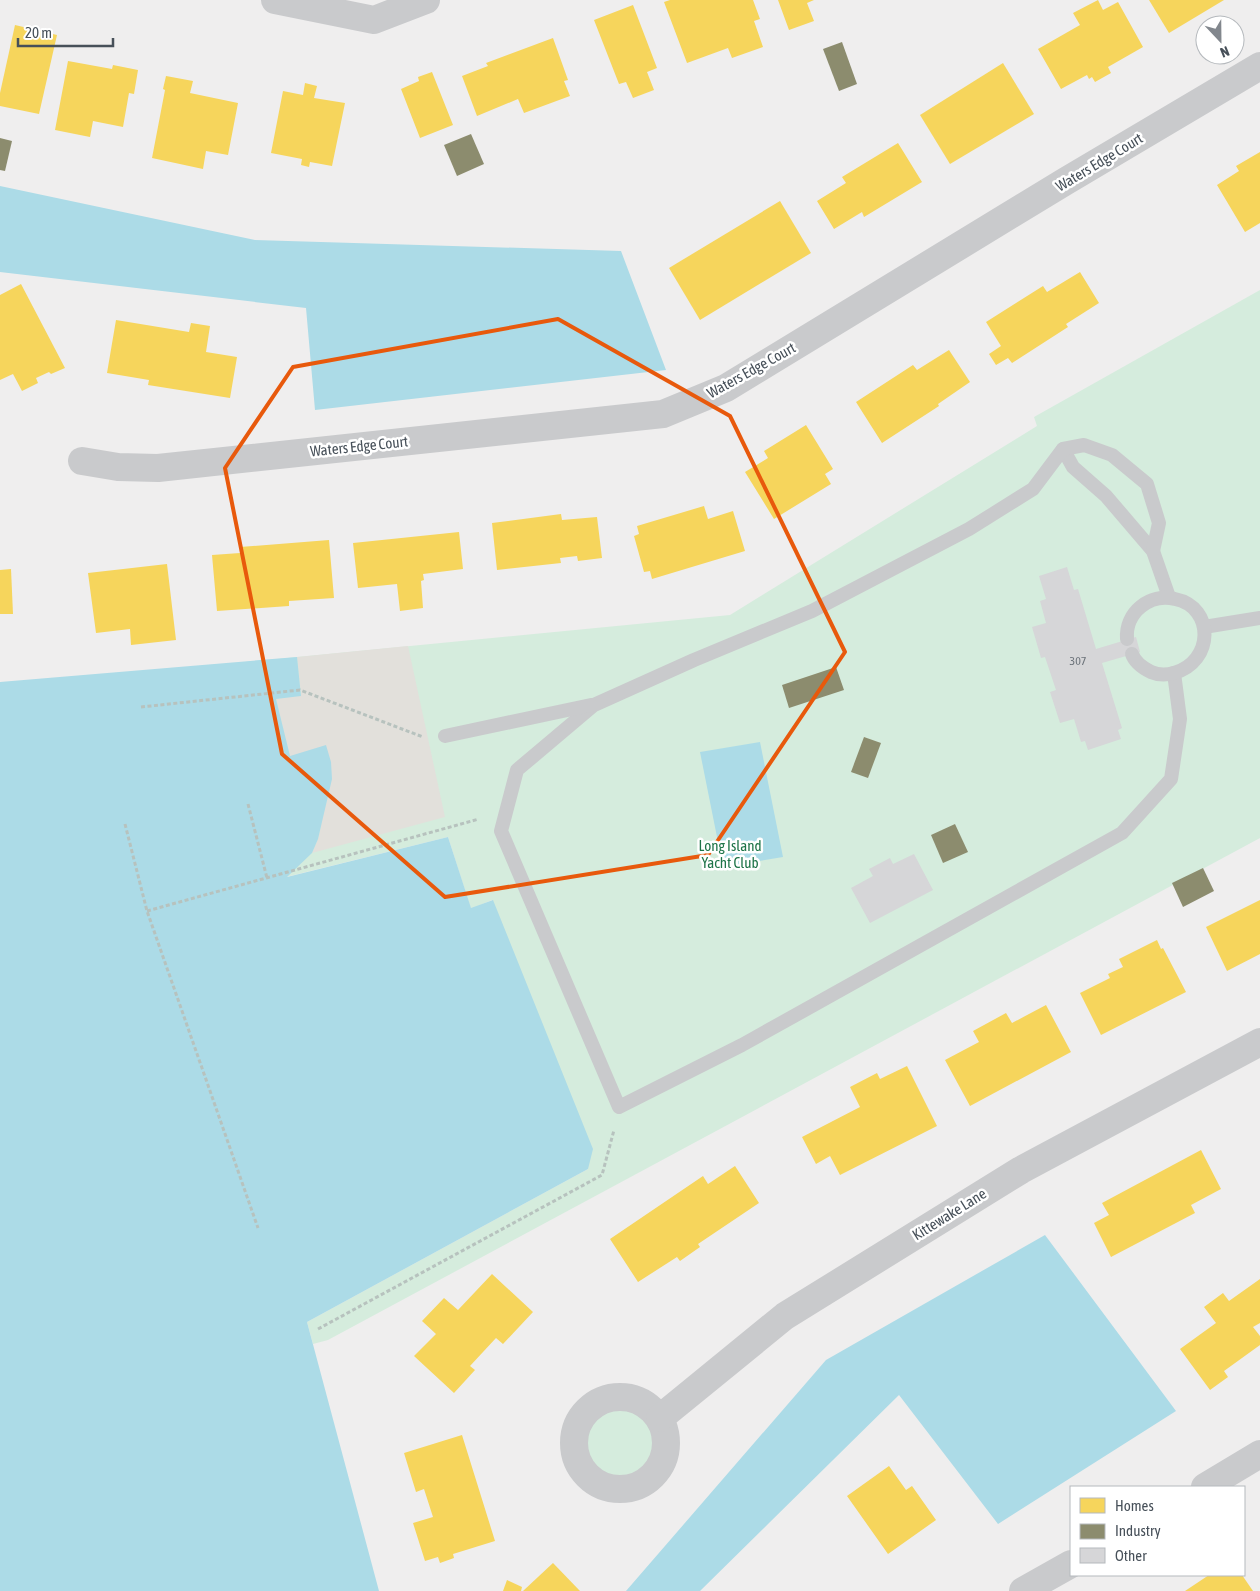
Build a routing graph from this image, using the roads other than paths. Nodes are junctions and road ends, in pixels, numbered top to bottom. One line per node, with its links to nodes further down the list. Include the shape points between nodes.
1 (275, 0): 2 (street, via 374,20)
2 (426, 0)
3 (1260, 66): 5 (street, Waters Edge Court, via 726,388 663,414 158,468 118,467)
4 (1063, 448): 6 (lane, via 1073,467 1106,496); 6 (lane, via 1084,445 1112,455 1147,484 1159,523); 13 (lane, via 1033,489 969,529 812,611)
5 (82, 461)
6 (1153, 551): 7 (lane)
7 (1169, 597): 9 (lane, via 1191,606); 10 (lane, via 1156,598 1136,611 1129,622)
8 (1260, 618): 9 (lane)
9 (1204, 627): 12 (lane, via 1201,653 1193,664)
10 (1127, 639)
11 (1132, 654): 12 (lane, via 1143,668 1155,673)
12 (1174, 673): 13 (lane, via 1180,719 1171,779 1122,833 742,1045 619,1107 501,830 517,770)
13 (594, 705): 14 (lane)
14 (445, 736)
15 (1260, 1042): 16 (street, Kittewake Lane, via 1021,1170 785,1316)
16 (660, 1418)
17 (1260, 1454): 18 (street)
18 (1207, 1486)
19 (1070, 1565): 20 (street)
20 (1023, 1591)

